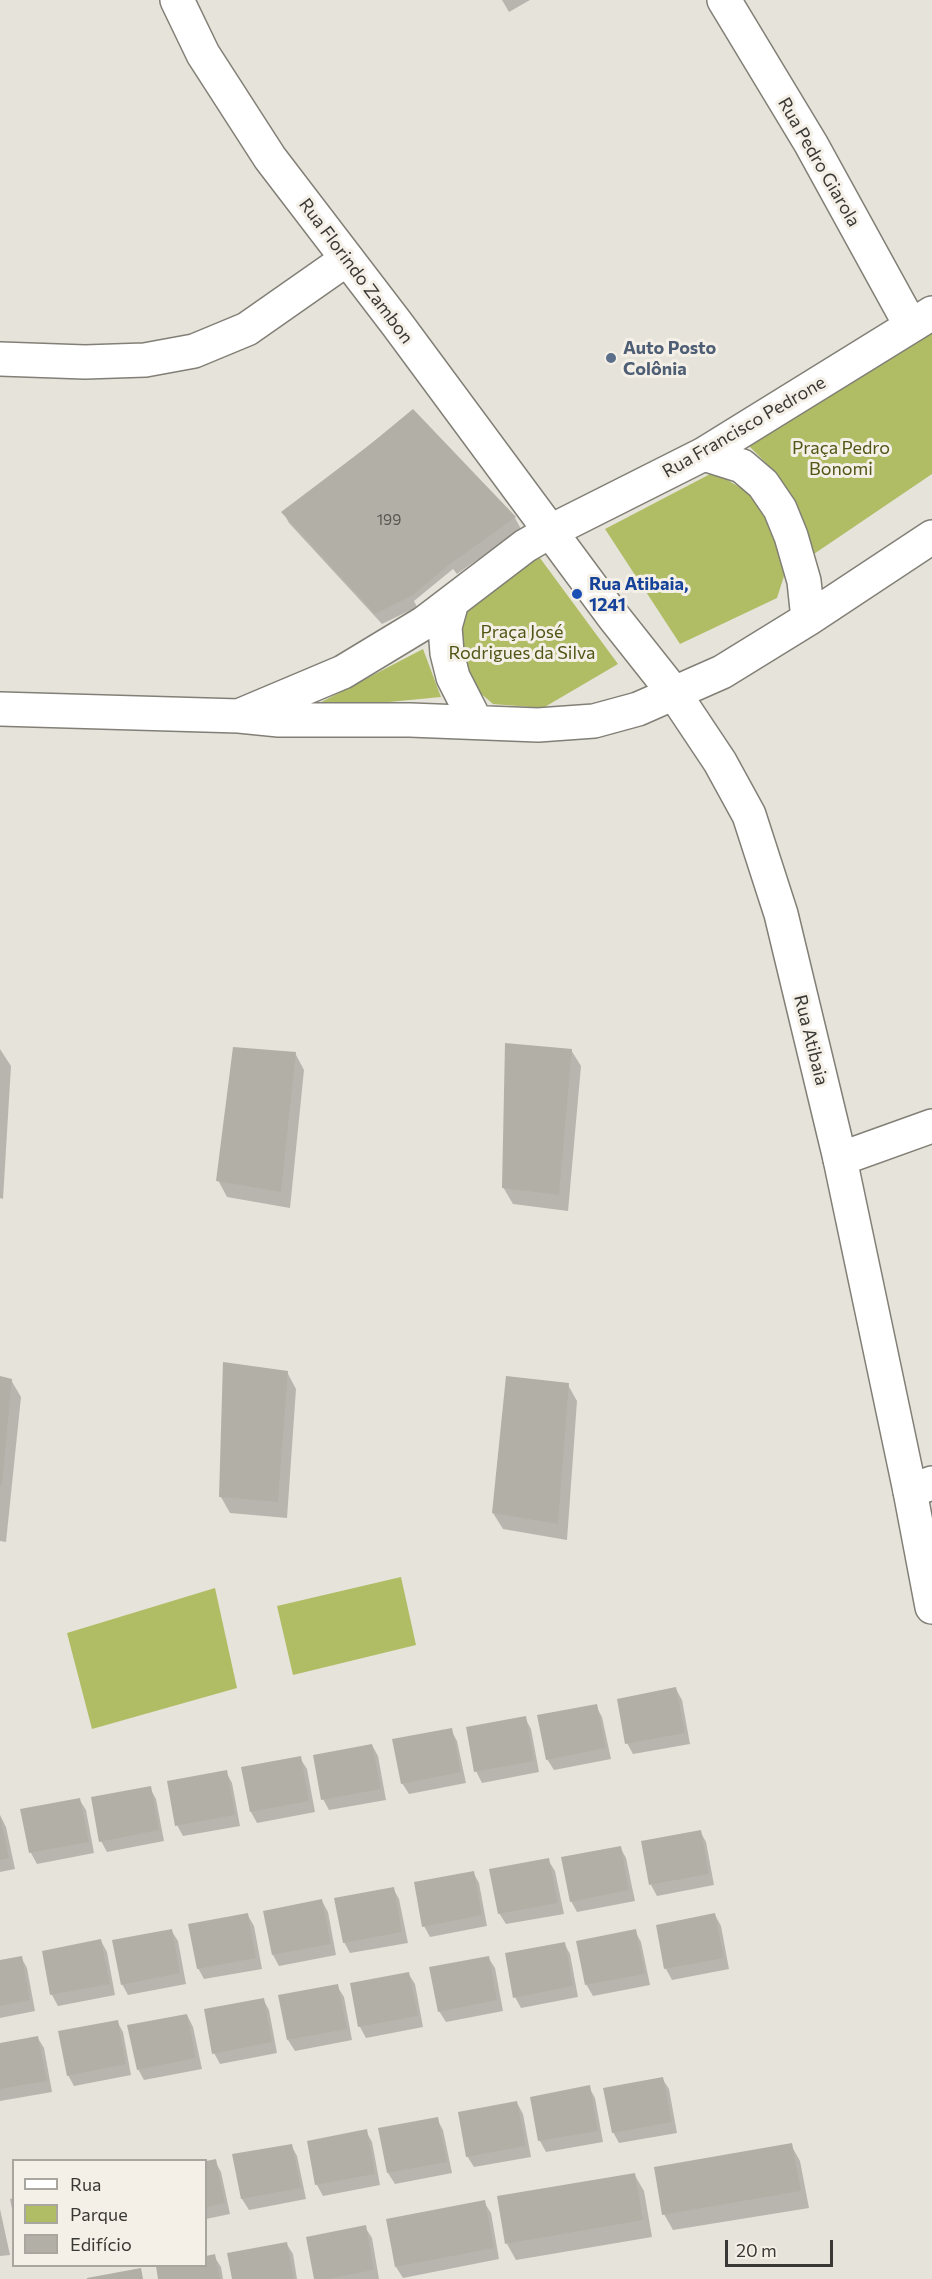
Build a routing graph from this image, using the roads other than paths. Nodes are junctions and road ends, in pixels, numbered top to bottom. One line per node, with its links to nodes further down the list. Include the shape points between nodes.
1 (177, 0): 3 (street, Rua Florindo Zambon, via 203,54 238,110)
2 (724, 0): 4 (street, Rua Pedro Giarola)
3 (347, 259): 5 (street, via 246,329 194,351 145,360); 7 (street, Rua Florindo Zambon)
4 (922, 319): 6 (street, Rua Francisco Pedrone)
5 (0, 359)
6 (705, 454): 7 (street, Rua Francisco Pedrone); 10 (street, via 742,466 763,484 780,509 804,581)
7 (551, 531): 9 (street, Rua Francisco Pedrone); 11 (street, Rua Atibaia)
8 (932, 537): 10 (street)
9 (452, 602): 13 (street, Rua Francisco Pedrone, via 344,672); 14 (street, via 445,627 447,653 453,677)
10 (808, 619): 11 (street, via 722,672)
11 (674, 693): 14 (street, via 594,721 538,725); 16 (street, Rua Atibaia, via 720,762 748,815 781,914)
12 (0, 709): 13 (street)
13 (239, 716): 14 (street)
14 (476, 722)
15 (932, 1126): 16 (street)
16 (840, 1159): 17 (street, Rua Atibaia)
17 (921, 1487): 18 (street, Rua Atibaia)
18 (932, 1607)

